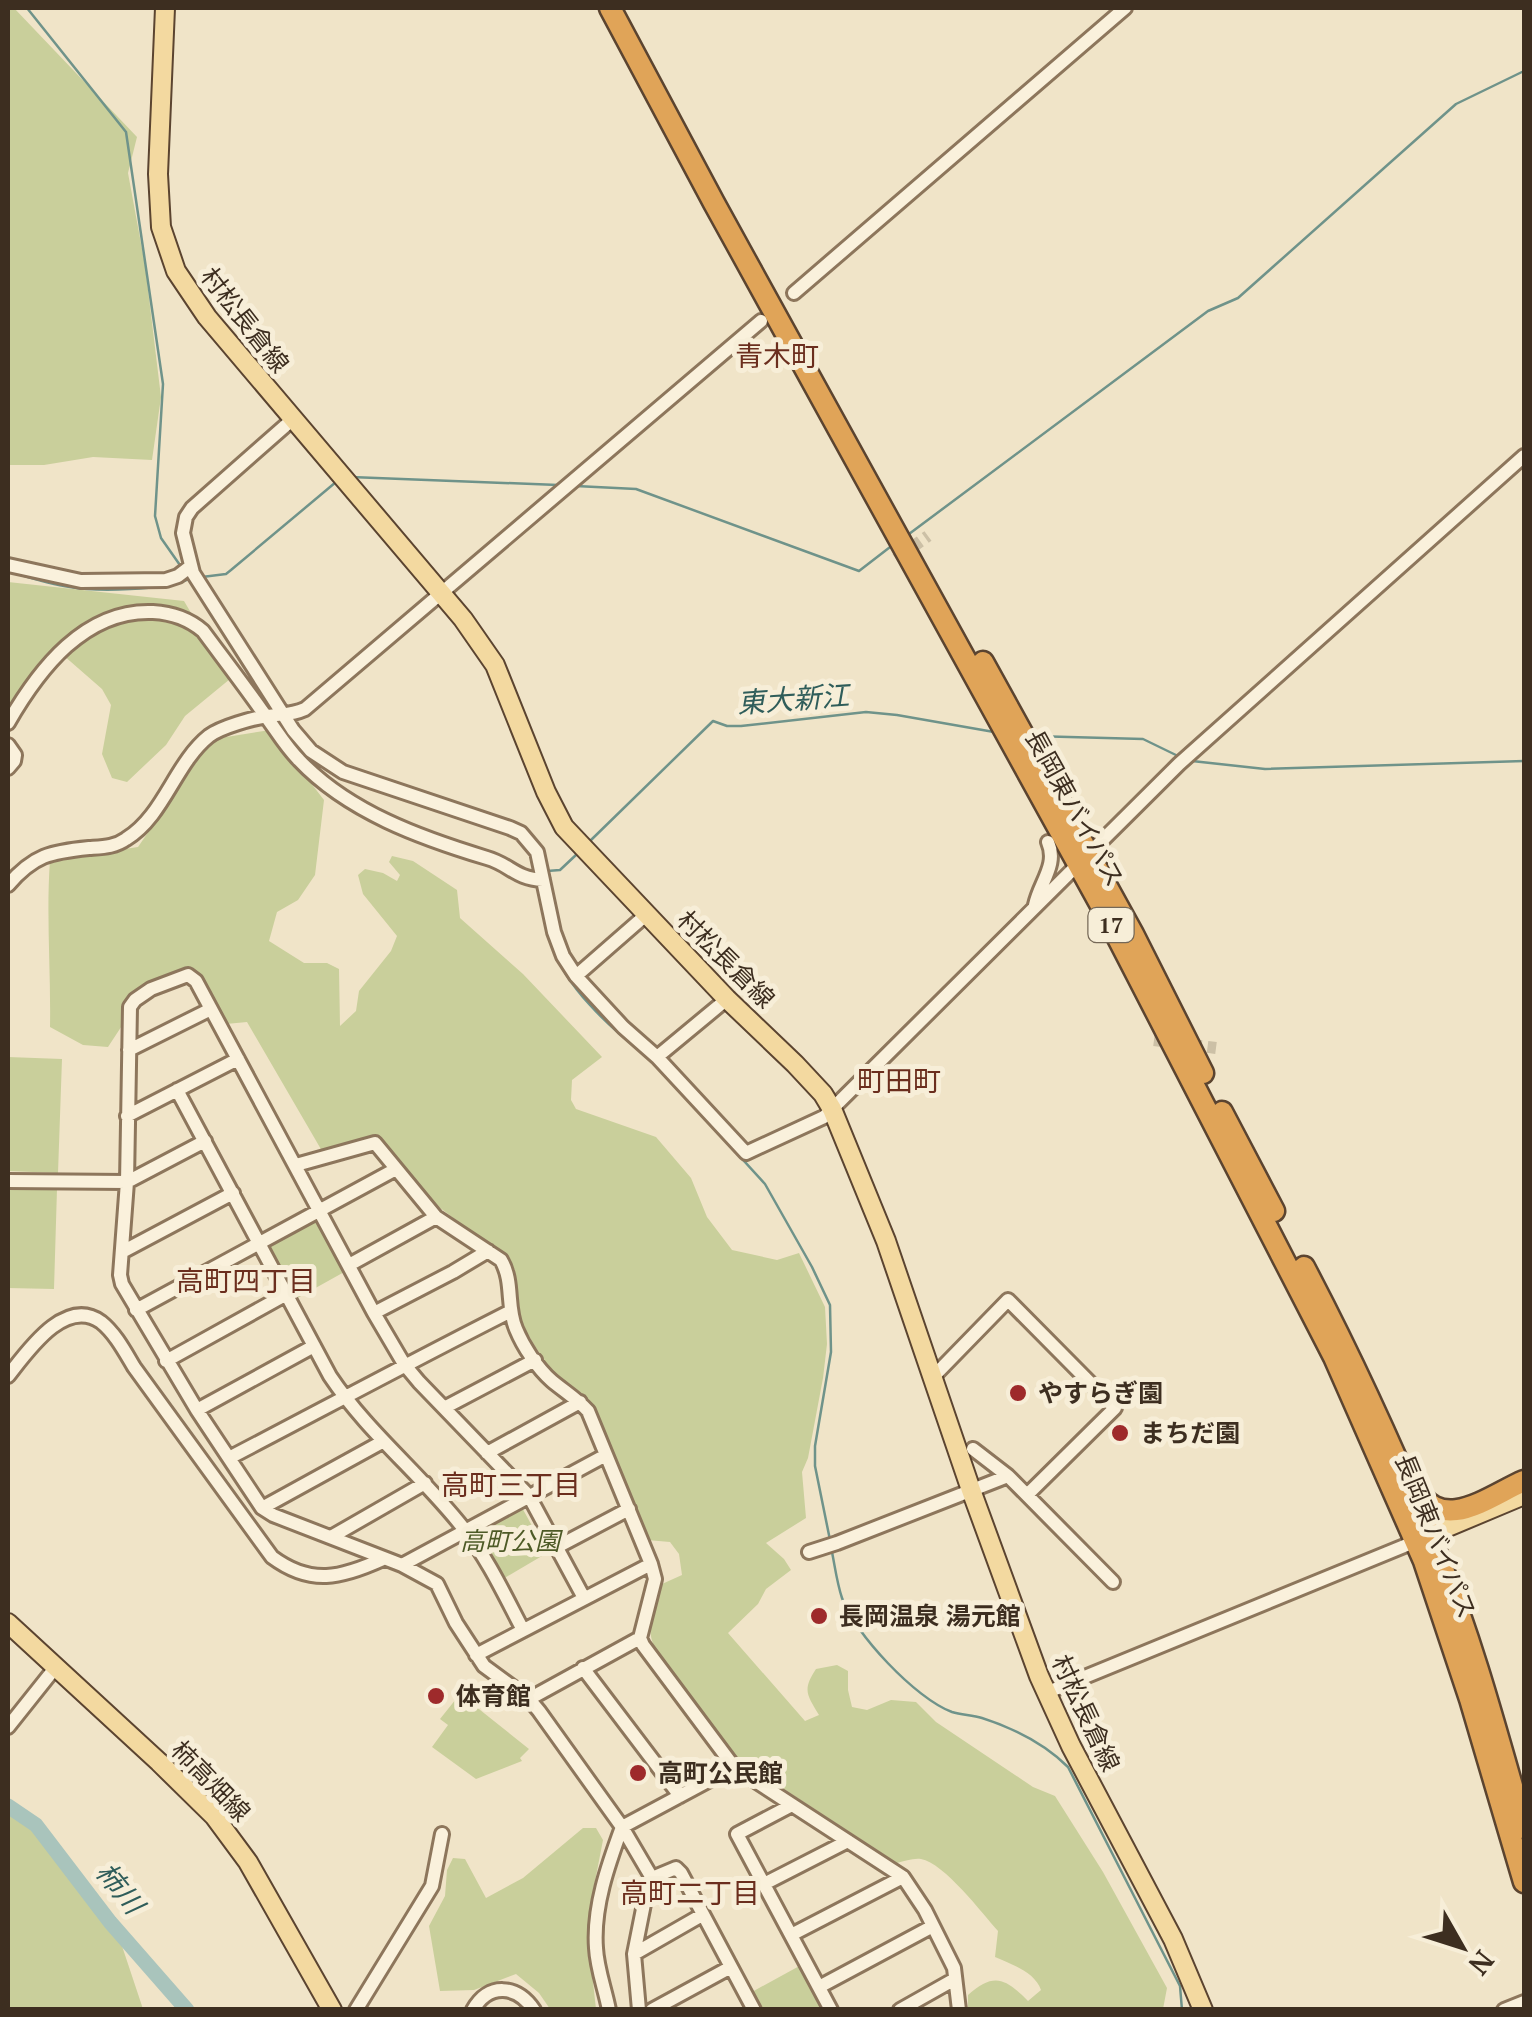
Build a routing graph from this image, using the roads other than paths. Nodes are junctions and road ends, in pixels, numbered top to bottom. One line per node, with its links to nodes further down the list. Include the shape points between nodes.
1 (165, 8): 7 (main road, 村松長倉線, via 158,190 170,256 207,317)
2 (610, 8): 18 (highway, 長岡東バイパス / 17)
3 (624, 8): 18 (highway, 長岡東バイパス / 17)
4 (1125, 8): 5 (street)
5 (794, 292)
6 (761, 321): 11 (street)
7 (292, 419): 10 (street, via 186,517 182,532); 11 (main road, 村松長倉線)
8 (1524, 456): 18 (street, via 1192,753)
9 (8, 565): 10 (street, via 81,582 166,580)
10 (191, 566): 13 (street)
11 (441, 594): 13 (street, via 305,709); 22 (main road, 村松長倉線, via 495,665 564,828)
12 (266, 716): 13 (street); 14 (street, via 196,624 142,611 118,614 75,638); 19 (street, via 296,758 344,796 405,830 496,861 522,878); 20 (street, via 211,734 130,837 109,847 47,854)
13 (284, 716): 19 (street, via 302,742 332,766 522,833 537,852)
14 (8, 723)
15 (8, 745): 16 (street, via 15,756)
16 (8, 768)
17 (1048, 842): 21 (street, via 1051,866)
18 (1084, 859): 21 (street); 54 (highway, 長岡東バイパス / 17, via 1133,934); 75 (highway, 長岡東バイパス / 17)
19 (543, 880): 23 (street, via 554,932)
20 (8, 885)
21 (1034, 908): 30 (street)
22 (647, 914): 23 (street); 24 (main road, 村松長倉線)
23 (576, 976): 27 (street)
24 (727, 999): 27 (street); 30 (main road, 村松長倉線, via 796,1064)
25 (211, 1009): 26 (street); 26 (street, via 188,975 152,989 130,1006); 28 (street)
26 (129, 1050): 31 (street)
27 (657, 1057): 30 (street, via 746,1153)
28 (238, 1060): 29 (street); 33 (street)
29 (178, 1090): 31 (street); 32 (street)
30 (832, 1109): 53 (main road, 村松長倉線)
31 (127, 1116): 36 (street)
32 (205, 1141): 36 (street); 37 (street)
33 (296, 1165): 34 (street, via 375,1143); 38 (street)
34 (396, 1170): 38 (street); 39 (street)
35 (8, 1180): 36 (street)
36 (126, 1182): 42 (street)
37 (232, 1193): 40 (street); 42 (street)
38 (321, 1211): 40 (street); 43 (street)
39 (436, 1217): 41 (street); 43 (street)
40 (259, 1243): 44 (street); 45 (street)
41 (488, 1251): 46 (street, via 507,1270); 47 (street)
42 (122, 1252): 45 (street, via 120,1275)
43 (349, 1265): 47 (street)
44 (286, 1295): 48 (street); 50 (street)
45 (136, 1310): 50 (street)
46 (511, 1312): 49 (street); 51 (street)
47 (374, 1313): 51 (street)
48 (314, 1346): 55 (street); 58 (street)
49 (535, 1360): 56 (street); 57 (street)
50 (166, 1361): 58 (street)
51 (404, 1364): 55 (street); 57 (street)
52 (8, 1376): 78 (street, via 60,1321 98,1320 272,1557 299,1574 327,1577)
53 (932, 1378): 67 (main road, 村松長倉線); 68 (street, via 1008,1300 1115,1408)
54 (1366, 1388): 65 (highway, via 1418,1493 1433,1508 1456,1511); 75 (highway, 長岡東バイパス / 17)
55 (345, 1398): 59 (street); 63 (street)
56 (580, 1402): 61 (street); 62 (street)
57 (444, 1408): 61 (street)
58 (197, 1410): 63 (street)
59 (382, 1442): 66 (street); 71 (street)
60 (973, 1448): 64 (street)
61 (487, 1453): 70 (street)
62 (606, 1455): 70 (street); 72 (street)
63 (229, 1458): 71 (street)
64 (1008, 1476): 67 (street); 68 (street)
65 (1524, 1482)
66 (425, 1484): 73 (street); 74 (street)
67 (971, 1490): 77 (street); 89 (main road, 村松長倉線)
68 (1027, 1495): 81 (street)
69 (1524, 1495): 75 (main road)
70 (530, 1496): 73 (street); 76 (street)
71 (262, 1508): 74 (street)
72 (629, 1509): 76 (street); 79 (street)
73 (466, 1531): 80 (street); 84 (street)
74 (331, 1536): 78 (street)
75 (1421, 1539): 89 (street); 96 (highway, 長岡東バイパス / 17, via 1438,1556 1474,1657); 101 (highway, 長岡東バイパス / 17)
76 (556, 1547): 82 (street)
77 (809, 1552)
78 (383, 1559): 80 (street)
79 (651, 1564): 82 (street); 85 (street, via 655,1579)
80 (402, 1565): 86 (street, via 438,1584)
81 (1113, 1582)
82 (584, 1598): 84 (street)
83 (8, 1623): 87 (main road, 柿高畑線)
84 (523, 1630): 86 (street)
85 (640, 1638): 88 (street); 92 (street)
86 (476, 1655): 90 (street)
87 (55, 1668): 91 (street); 111 (main road, 柿高畑線, via 214,1816 248,1862)
88 (584, 1668): 90 (street); 93 (street)
89 (1048, 1692): 122 (main road, 村松長倉線)
90 (529, 1699): 95 (street)
91 (8, 1727)
92 (734, 1768): 93 (street); 94 (street)
93 (680, 1796): 95 (street)
94 (792, 1805): 98 (street); 102 (street, via 737,1834)
95 (622, 1827): 100 (street); 115 (street, via 596,1930)
96 (1524, 1828)
97 (442, 1834): 112 (street, via 432,1886)
98 (848, 1841): 99 (street); 102 (street)
99 (903, 1877): 104 (street); 105 (street)
100 (652, 1878): 103 (street, via 676,1868); 106 (street)
101 (1524, 1882)
102 (764, 1884): 105 (street)
103 (702, 1915): 106 (street); 107 (street)
104 (933, 1926): 108 (street); 109 (street)
105 (791, 1935): 109 (street)
106 (634, 1954): 116 (street)
107 (731, 1967): 117 (street); 118 (street)
108 (955, 1979): 120 (street); 121 (street)
109 (819, 1987): 119 (street)
110 (1524, 2002): 123 (street)
111 (332, 2010)
112 (356, 2010)
113 (473, 2010): 114 (street, via 482,1997 504,1989 523,1996)
114 (534, 2010)
115 (609, 2010)
116 (639, 2010)
117 (652, 2010)
118 (754, 2010)
119 (832, 2010)
120 (900, 2010)
121 (959, 2010)
122 (1203, 2010)
123 (1504, 2010)

